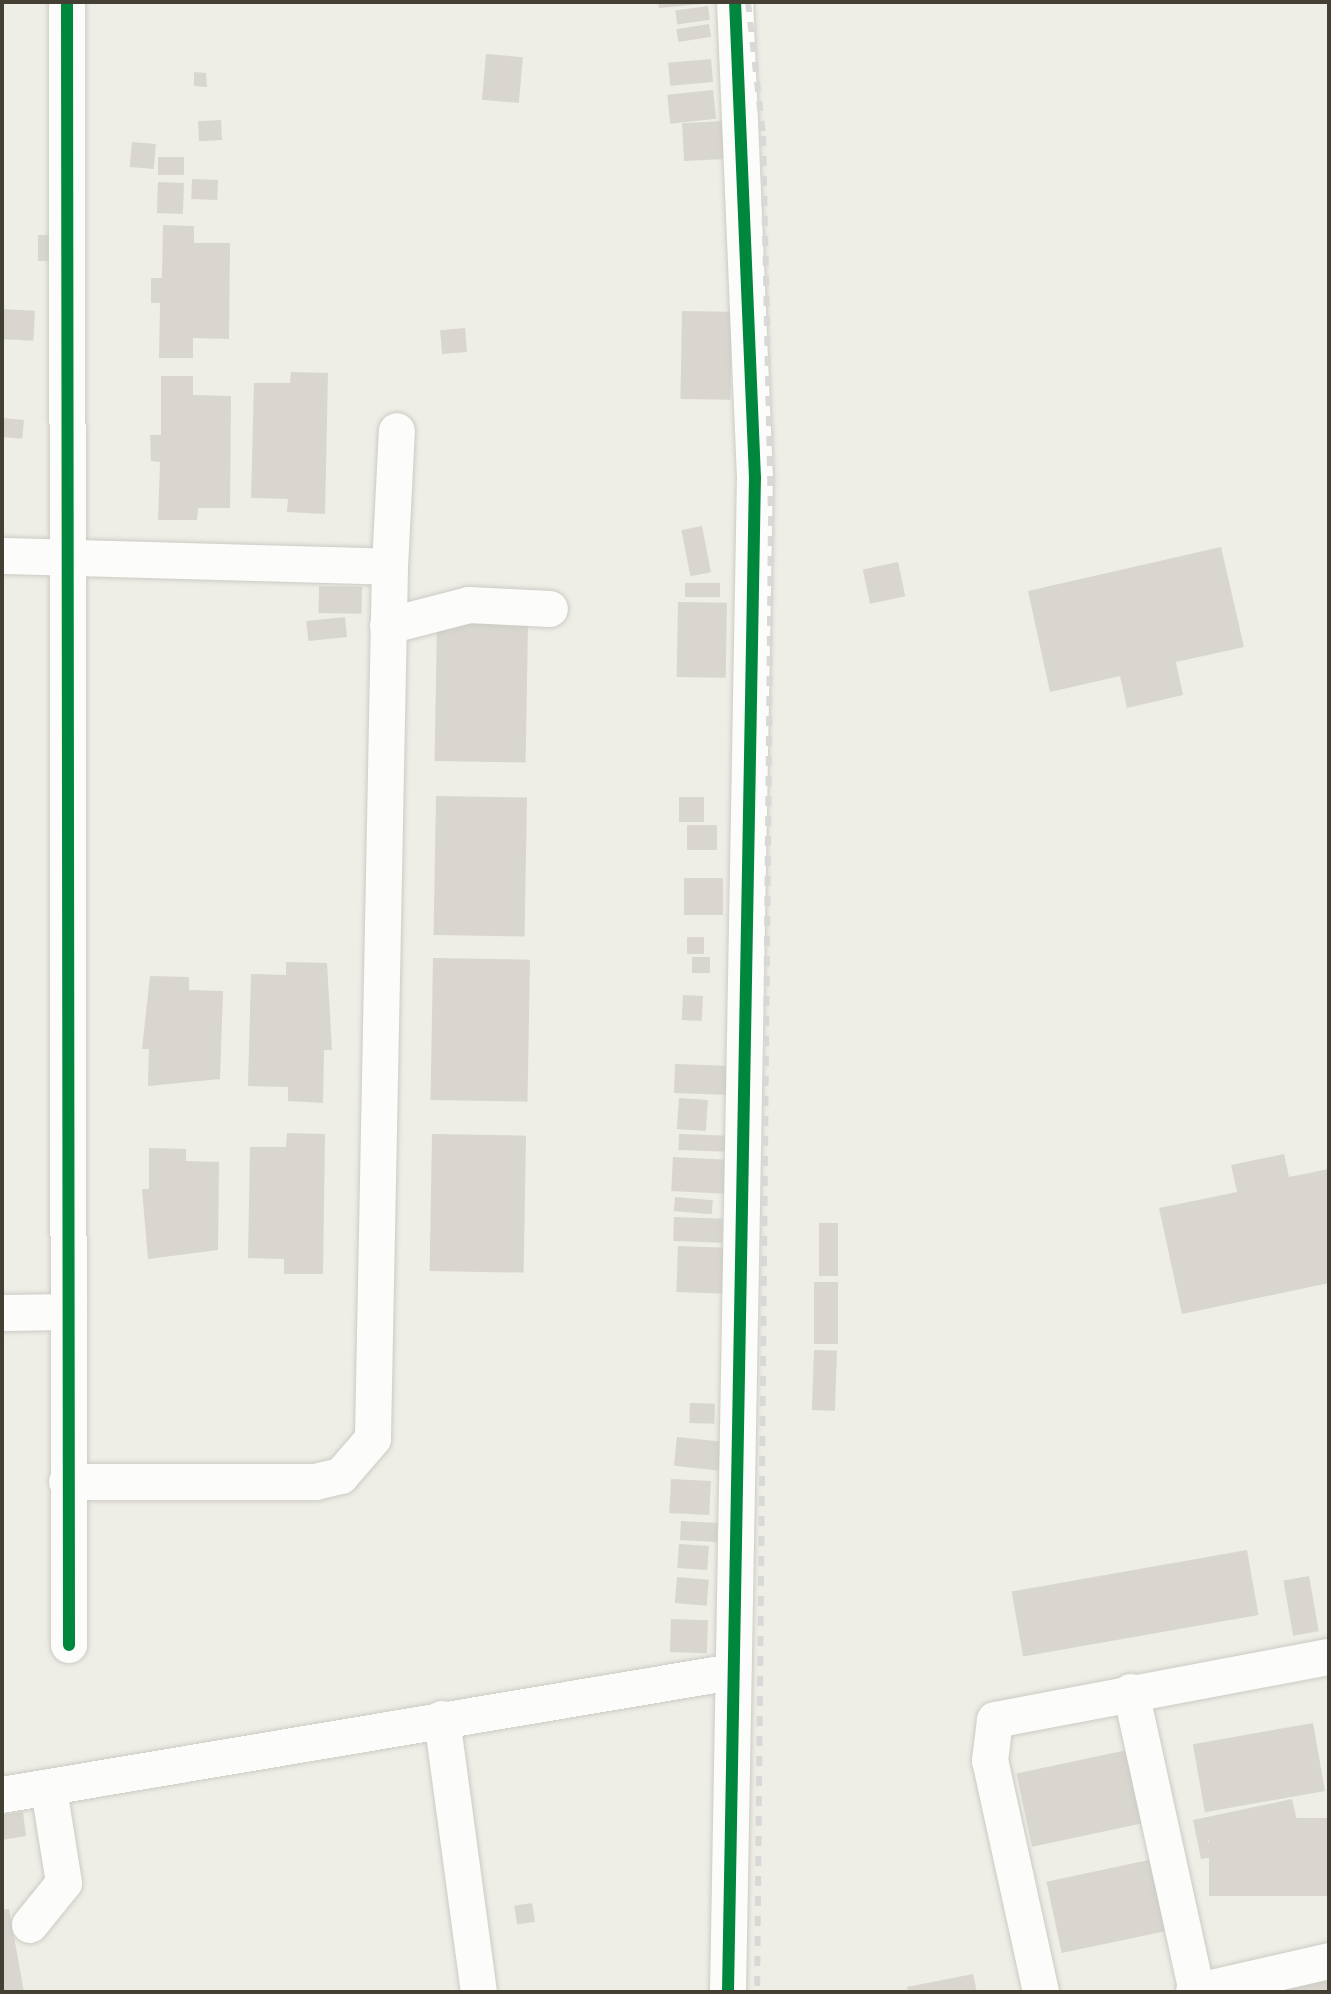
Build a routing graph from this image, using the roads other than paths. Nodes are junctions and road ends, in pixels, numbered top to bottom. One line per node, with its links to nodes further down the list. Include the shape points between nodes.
1 (67, 2): 5 (street)
2 (735, 2): 14 (street, via 747,158 755,478)
3 (397, 431): 6 (street)
4 (2, 556): 5 (street)
5 (66, 556): 6 (street); 9 (street)
6 (390, 567): 8 (street)
7 (550, 609): 8 (street, via 469,605)
8 (388, 626): 11 (street, via 373,1439 341,1476 316,1482)
9 (66, 1312): 10 (street); 11 (street)
10 (2, 1313)
11 (67, 1482): 12 (street)
12 (69, 1645)
13 (1329, 1657): 15 (street)
14 (732, 1672): 16 (street); 22 (street)
15 (1131, 1692): 23 (street, via 1009,1715 995,1720 989,1739); 24 (street)
16 (442, 1719): 17 (street); 21 (street)
17 (49, 1789): 18 (street); 19 (street, via 64,1883)
18 (2, 1795)
19 (30, 1925)
20 (1329, 1961): 24 (street)
21 (479, 1992)
22 (728, 1992)
23 (1041, 1992)
24 (1196, 1992)

